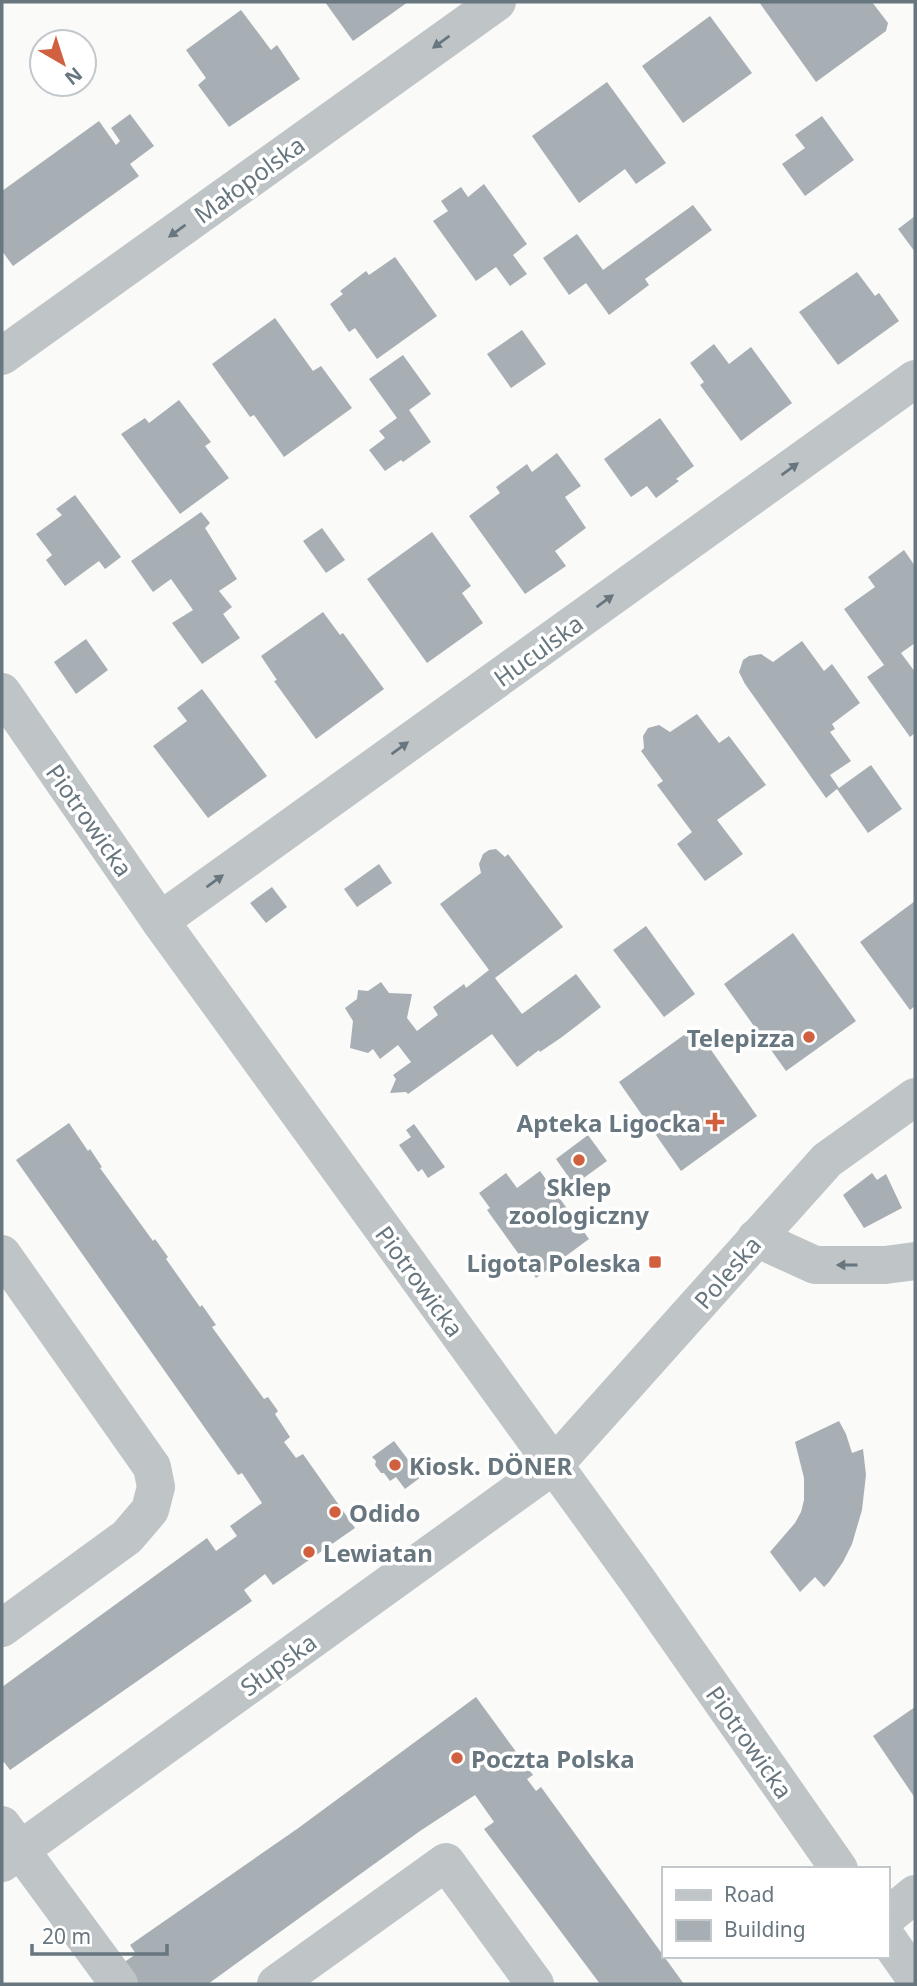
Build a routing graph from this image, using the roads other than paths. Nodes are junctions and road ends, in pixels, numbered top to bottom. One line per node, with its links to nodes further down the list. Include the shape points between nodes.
1 (497, 2): 2 (street, Małopolska, one-way to 2)
2 (2, 356)
3 (915, 379): 5 (street, Huculska, one-way to 3)
4 (2, 692): 5 (street, Piotrowicka)
5 (160, 921): 10 (street, Piotrowicka)
6 (915, 1097): 7 (street, Poleska, via 827,1160)
7 (756, 1238): 9 (street, one-way to 7, via 815,1265); 10 (street, Poleska)
8 (2, 1254): 11 (street, via 152,1467 156,1487 150,1510 127,1537)
9 (915, 1261)
10 (554, 1465): 12 (street, Słupska); 13 (street, Piotrowicka)
11 (2, 1628)
12 (8, 1846): 18 (street)
13 (838, 1867)
14 (915, 1894): 15 (street)
15 (889, 1915)
16 (889, 1941): 17 (street)
17 (915, 1978)
18 (119, 1984)
19 (276, 1984): 20 (street, via 446,1863)
20 (535, 1984)

